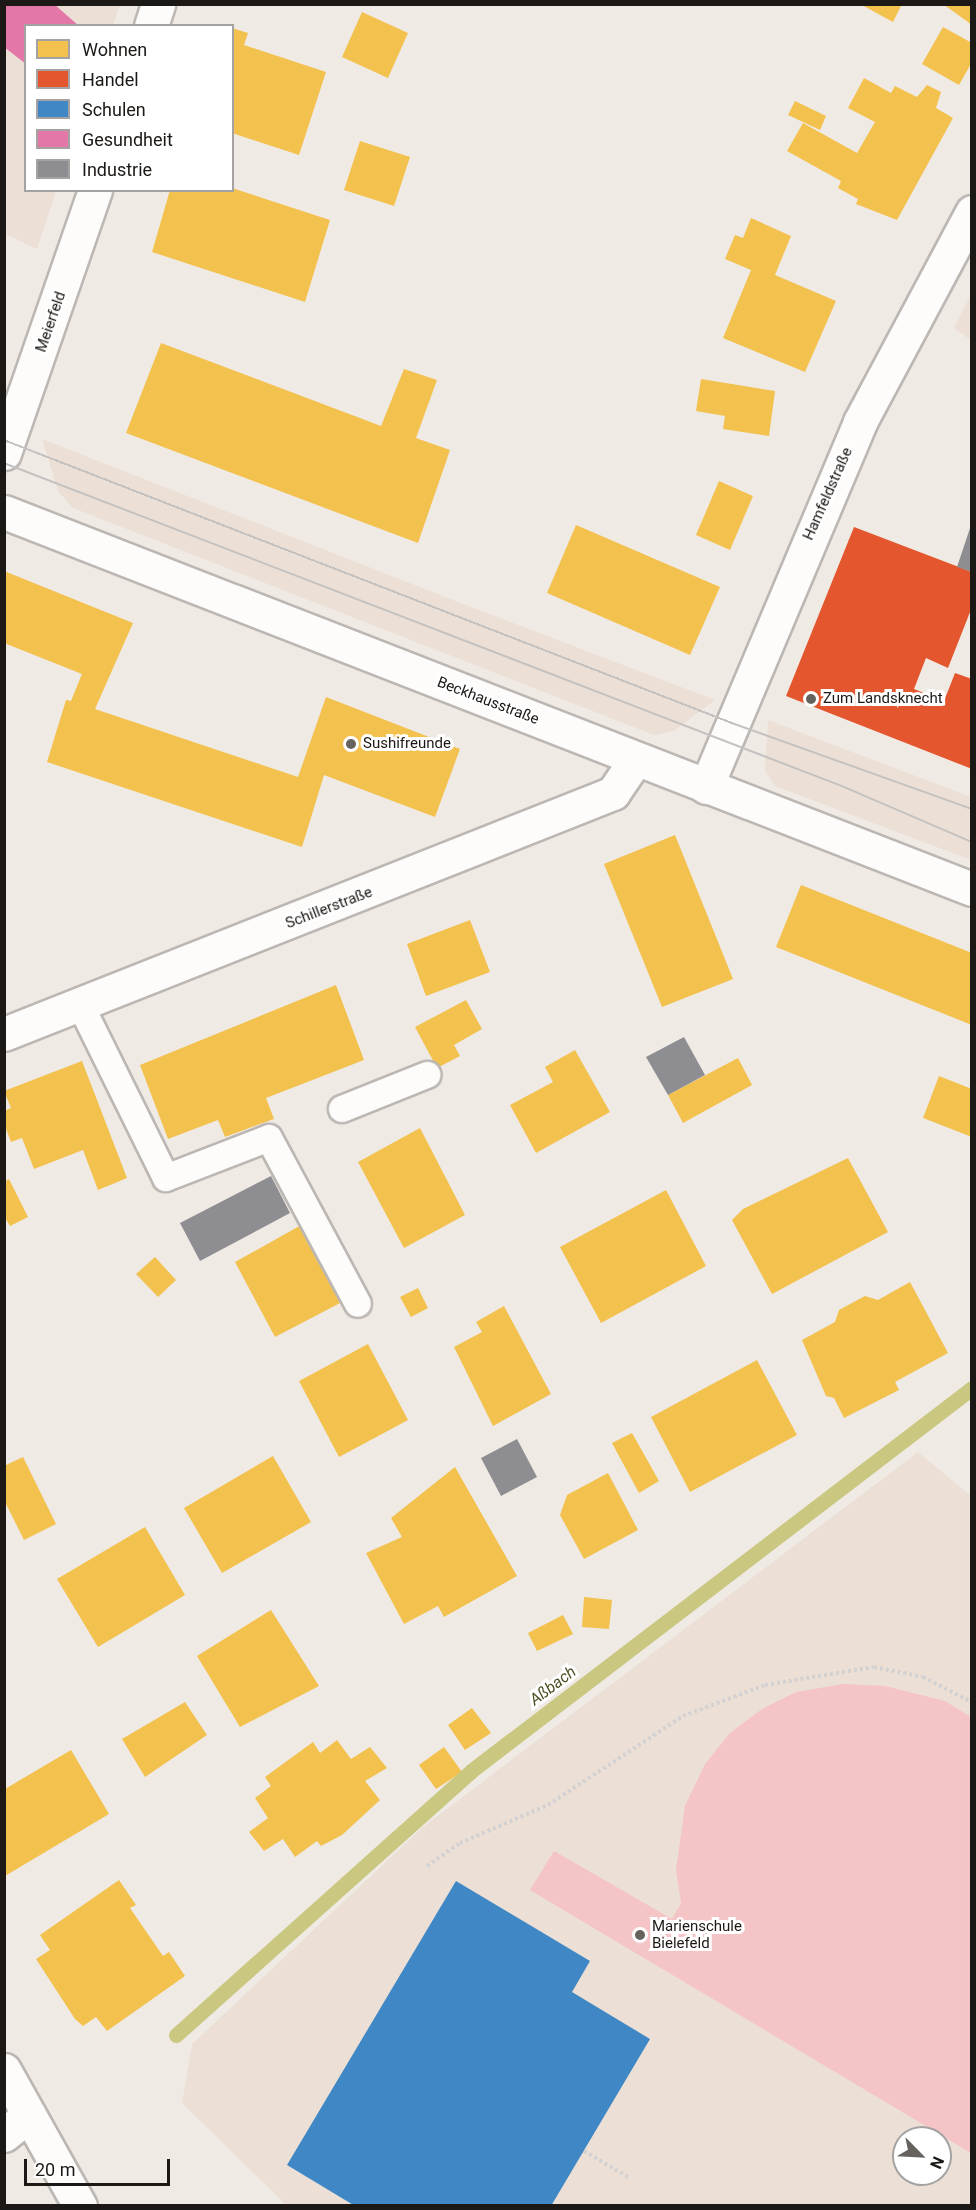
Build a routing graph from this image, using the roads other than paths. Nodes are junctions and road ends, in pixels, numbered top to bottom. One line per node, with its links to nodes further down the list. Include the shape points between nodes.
1 (158, 4): 2 (street)
2 (152, 24)
3 (94, 192): 5 (street, Meierfeld)
4 (972, 212): 8 (street, Hamfeldstraße, via 860,422)
5 (4, 453)
6 (4, 512): 7 (street, Beckhausstraße)
7 (636, 759): 8 (street, Beckhausstraße); 10 (street, Schillerstraße, via 613,793)
8 (706, 787): 9 (street, Beckhausstraße)
9 (972, 889)
10 (80, 1004): 11 (street, Schillerstraße); 14 (lane, via 166,1178 269,1138)
11 (4, 1034)
12 (427, 1074): 13 (lane)
13 (342, 1109)
14 (358, 1304)
15 (4, 2070): 16 (street)
16 (17, 2125): 17 (street)
17 (80, 2205)

